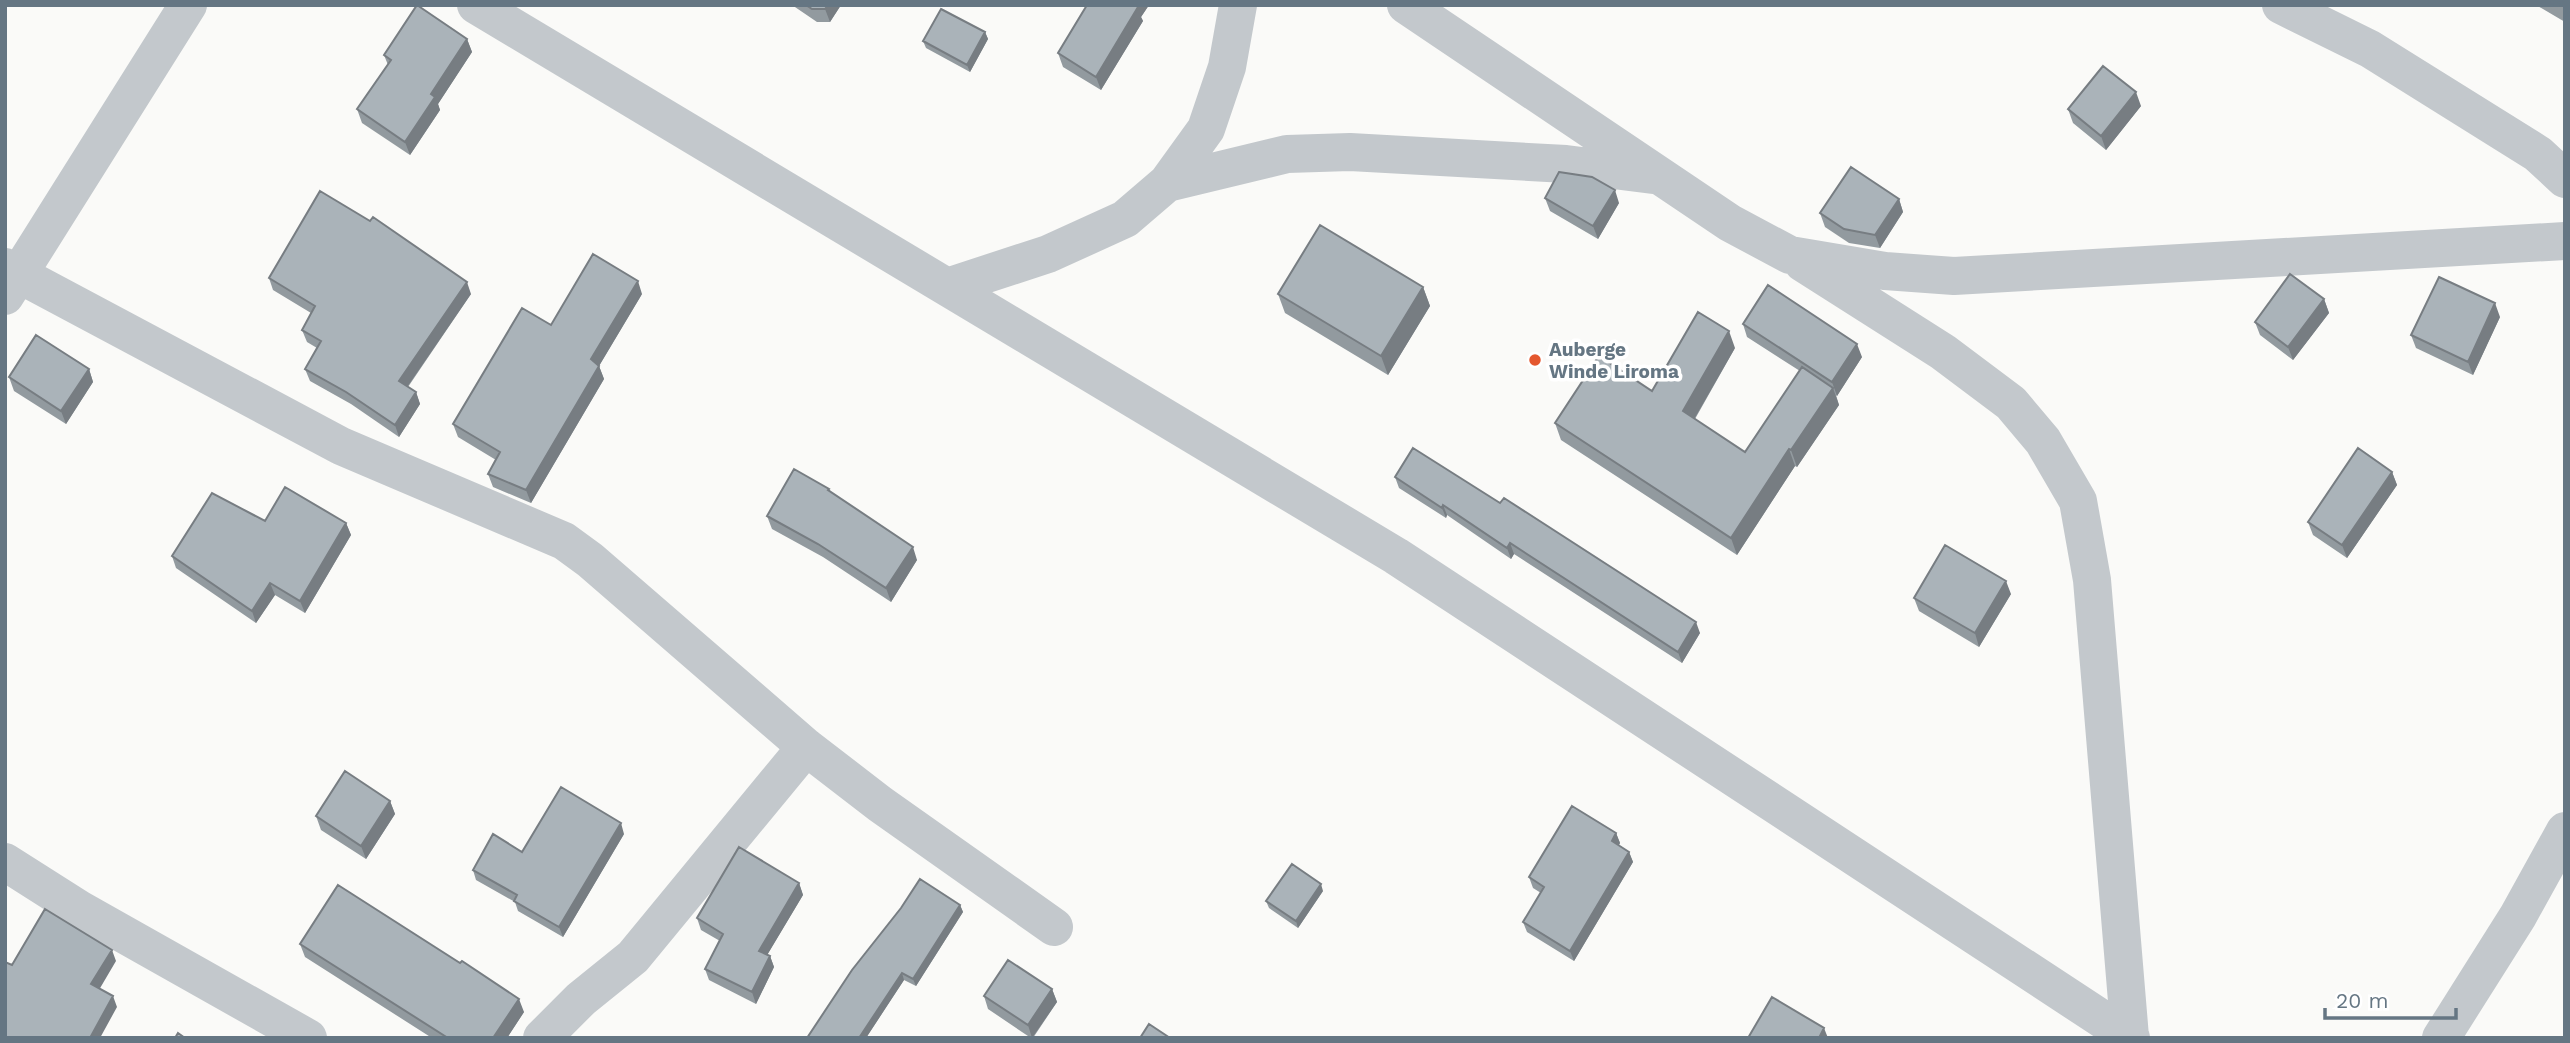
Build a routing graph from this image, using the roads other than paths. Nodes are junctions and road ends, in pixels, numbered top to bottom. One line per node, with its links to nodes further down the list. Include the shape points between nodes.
1 (188, 5): 11 (street)
2 (476, 5): 12 (street)
3 (1238, 5): 8 (street, via 1227,67 1206,129)
4 (1406, 5): 6 (street)
5 (2281, 5): 7 (street, via 2370,49 2538,154)
6 (1662, 176): 8 (street, via 1566,164 1350,152 1287,153); 10 (street, via 1730,223)
7 (2565, 179)
8 (1167, 183): 12 (street, via 1125,219 1048,254)
9 (2565, 241): 10 (street, via 1954,276 1885,271)
10 (1790, 255): 17 (street, via 1942,352 2011,403 2043,441 2078,501 2092,579)
11 (10, 280): 13 (street, via 341,446 564,541)
12 (947, 287): 17 (street, via 1396,556)
13 (806, 747): 16 (street); 19 (street, via 633,957)
14 (2565, 831): 20 (street)
15 (5, 862): 18 (street)
16 (1054, 927)
17 (2130, 1037)
18 (308, 1038)
19 (542, 1038)
20 (2441, 1038)

